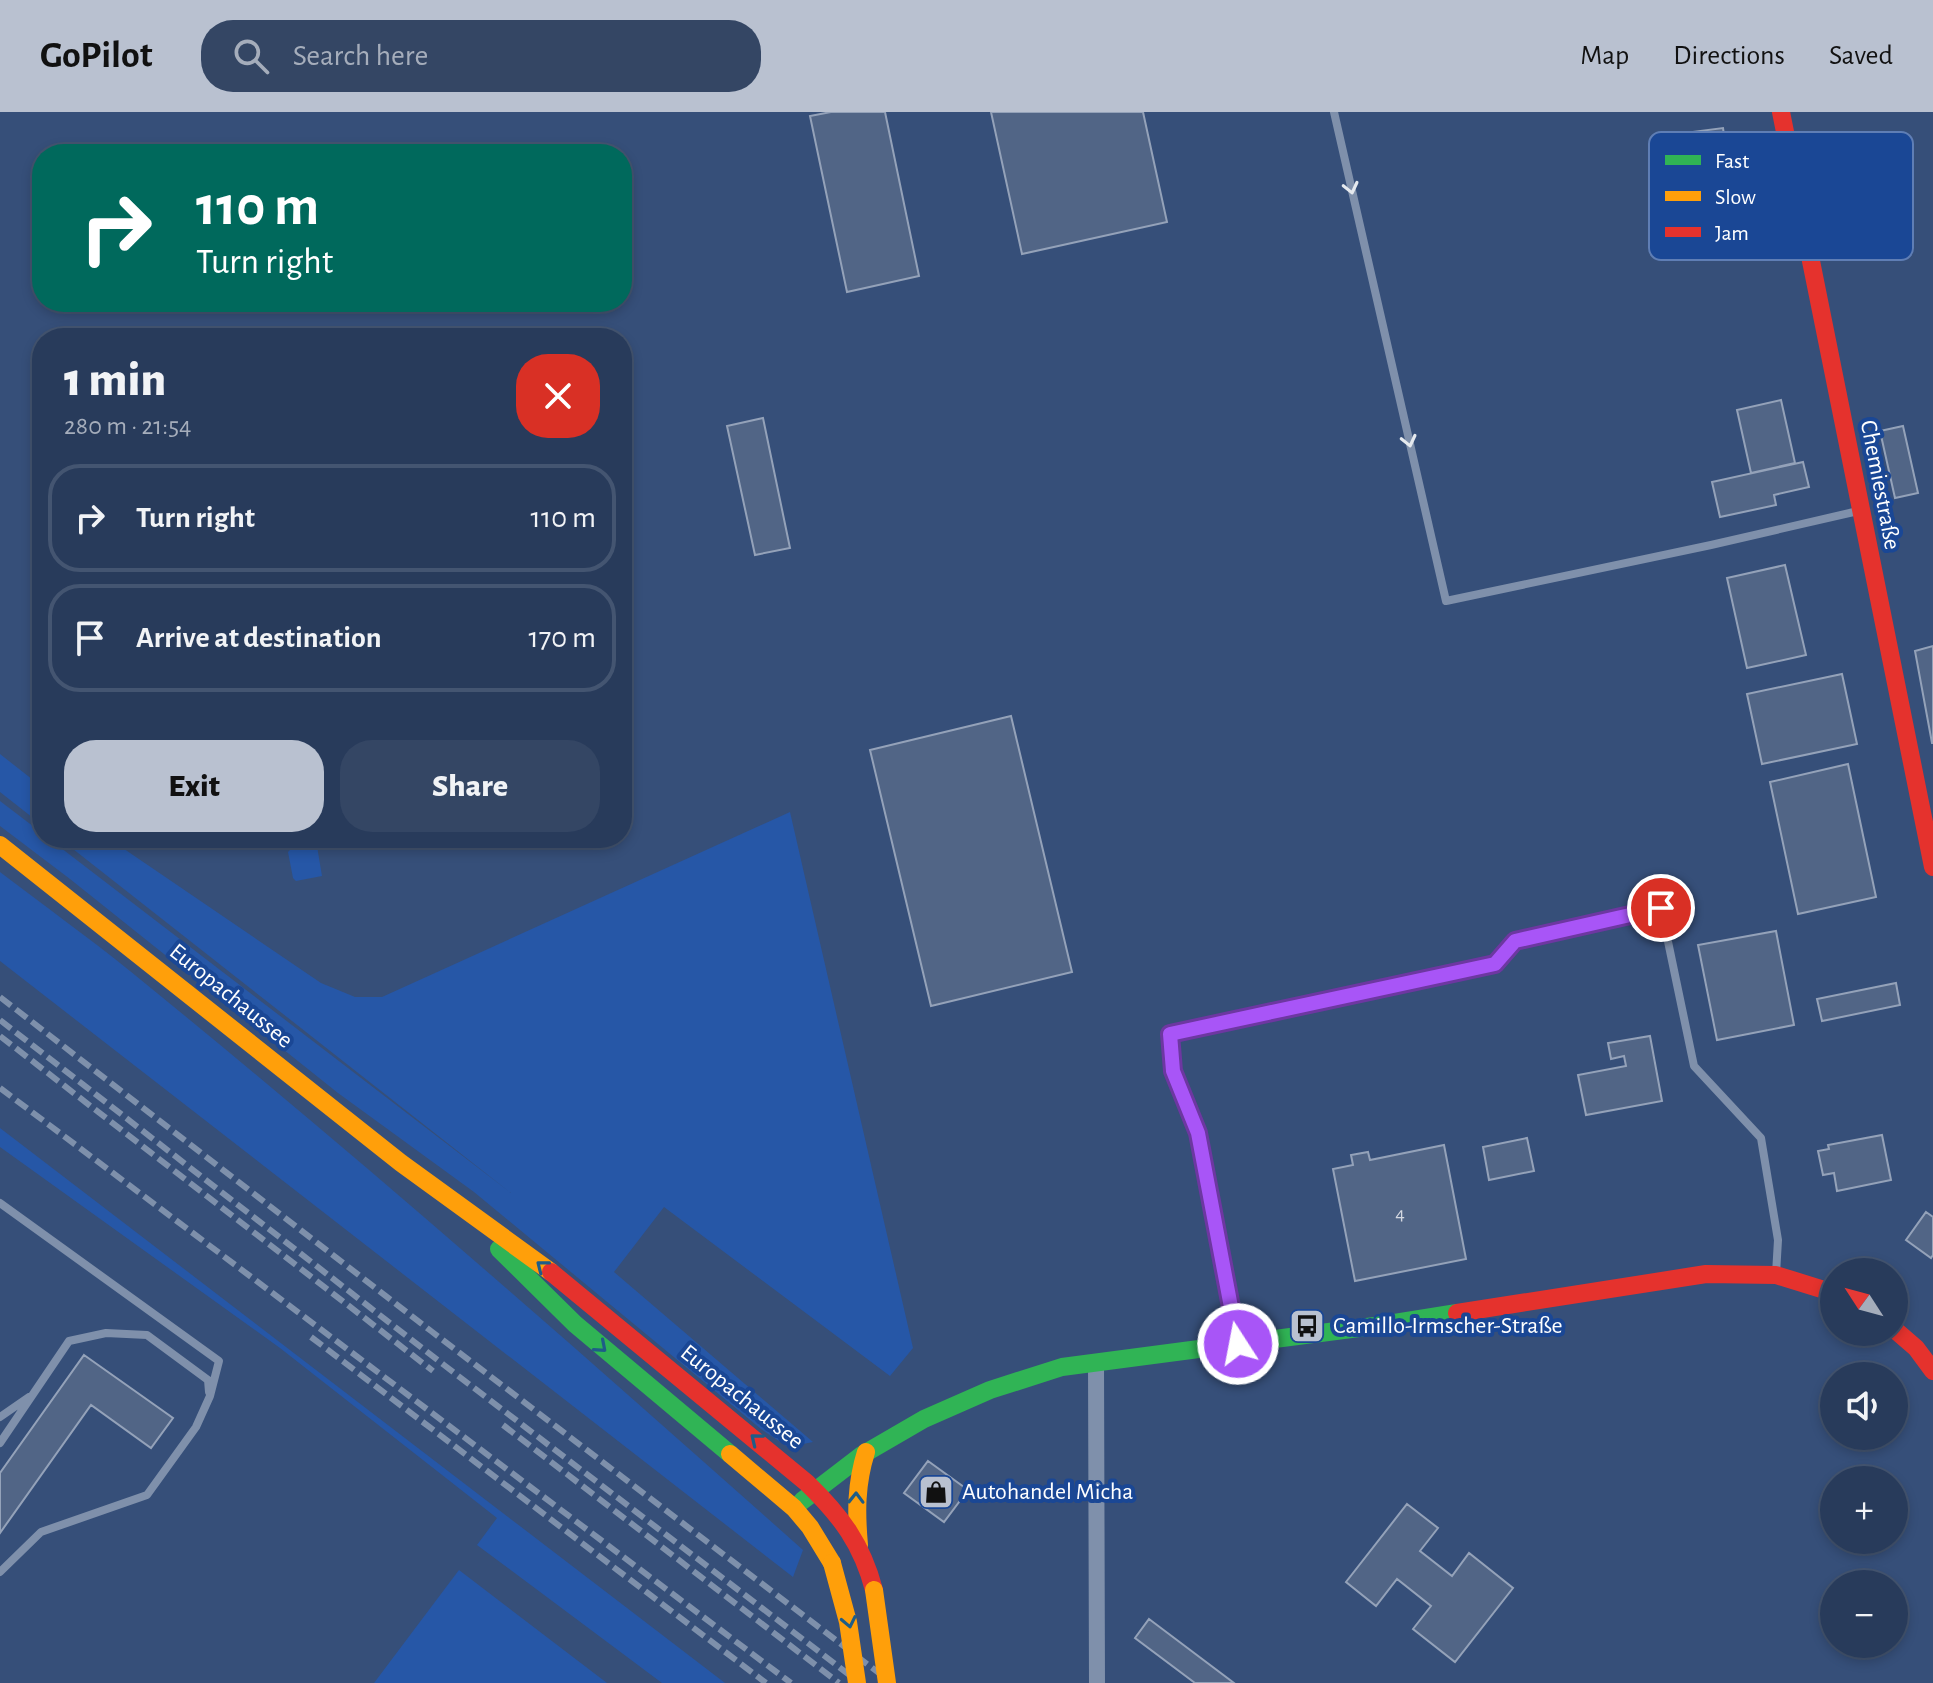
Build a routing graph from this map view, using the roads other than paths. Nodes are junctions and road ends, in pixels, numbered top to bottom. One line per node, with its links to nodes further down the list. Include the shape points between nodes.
1 (1334, 112): 5 (lane, one-way to 5, via 1446,601)
2 (1781, 112): 3 (street, Chemiestraße)
3 (1785, 132)
4 (1811, 260): 5 (street, Chemiestraße)
5 (1861, 510): 7 (street, Chemiestraße)
6 (0, 845): 9 (street, Europachaussee)
7 (1933, 867)
8 (0, 1203): 19 (lane, via 219,1361)
9 (470, 1214): 23 (street, Europachaussee, one-way to 9, via 539,1263); 24 (street, Europachaussee, one-way to 24, via 575,1324)
10 (1776, 1275): 11 (street); 15 (street, via 1706,1274); 15 (lane, via 1778,1240 1761,1138 1694,1066 1661,908 1515,941 1495,964 1170,1034 1173,1071 1198,1133)
11 (1820, 1289)
12 (1908, 1322): 13 (street)
13 (1926, 1333)
14 (1908, 1338): 17 (street)
15 (1238, 1344): 16 (street)
16 (1096, 1362): 22 (street, via 1029,1376 950,1405); 27 (street)
17 (1933, 1371)
18 (33, 1394): 19 (lane, via 69,1341 106,1333 147,1335 208,1380); 20 (lane); 21 (lane)
19 (210, 1396): 26 (lane, via 196,1427 147,1495 41,1532)
20 (0, 1417)
21 (0, 1443)
22 (866, 1452): 23 (street); 25 (street, one-way to 22, via 855,1498)
23 (816, 1490): 24 (street); 25 (street, Europachaussee)
24 (794, 1508): 28 (street, Europachaussee, one-way to 28, bridge, via 832,1563 851,1632)
25 (859, 1545): 29 (street, Europachaussee, bridge, via 871,1574)
26 (0, 1572)
27 (1097, 1677)
28 (857, 1683)
29 (887, 1683)

